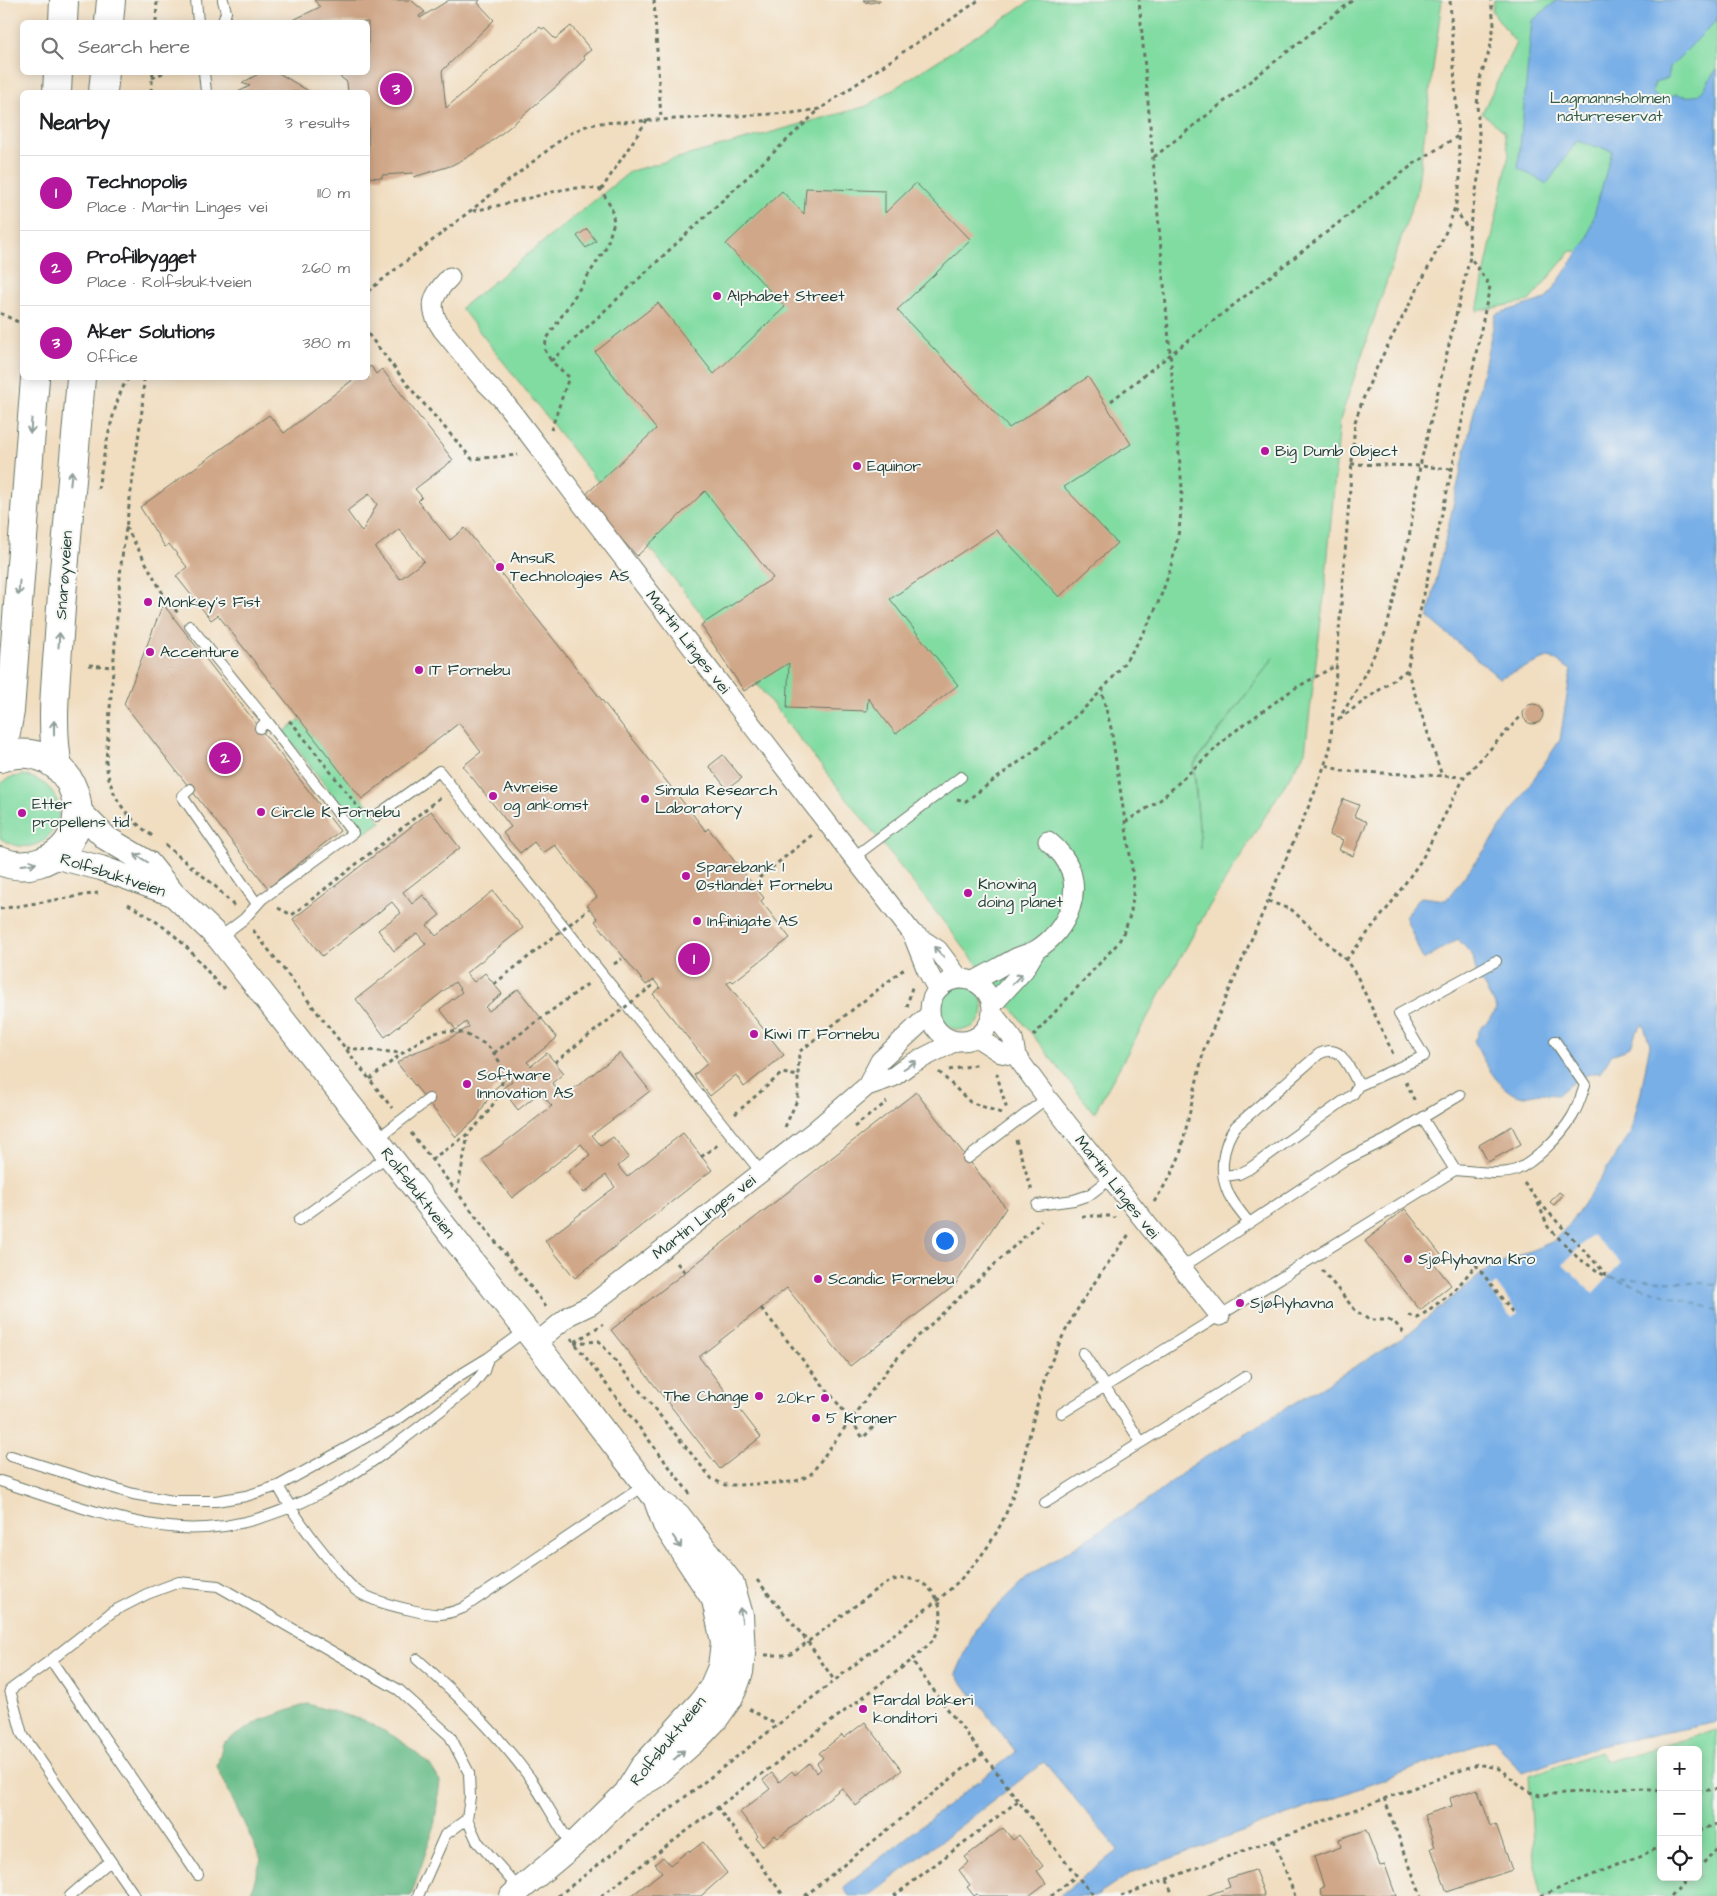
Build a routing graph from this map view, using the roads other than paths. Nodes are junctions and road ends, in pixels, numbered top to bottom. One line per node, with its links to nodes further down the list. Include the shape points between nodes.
1 (64, 0): 5 (main road)
2 (111, 0): 6 (main road)
3 (196, 0): 7 (lane)
4 (223, 0): 8 (lane, via 226,12)
5 (63, 20)
6 (109, 20)
7 (198, 20)
8 (224, 20)
9 (58, 75): 12 (main road)
10 (105, 75): 13 (main road)
11 (204, 75): 14 (lane)
12 (57, 90)
13 (104, 90)
14 (206, 90)
15 (450, 277): 28 (street, Martin Linges vei, via 434,299 436,320 484,382 501,398)
16 (35, 380): 19 (main road, one-way to 19, via 10,711)
17 (81, 381): 21 (main road, Snarøyveien, one-way to 17, via 54,718)
18 (190, 626): 31 (lane, via 263,724 353,833)
19 (0, 752)
20 (0, 758): 21 (main road, via 29,754)
21 (58, 767): 24 (main road, via 73,786)
22 (961, 777): 28 (lane)
23 (190, 789): 31 (lane, via 182,796)
24 (78, 810): 27 (main road, via 71,836); 30 (street, Rolfsbuktveien, one-way to 24, via 148,863 106,838)
25 (376, 816): 53 (lane, via 439,771)
26 (1048, 841): 34 (street, via 1068,865 1073,896 1060,928)
27 (53, 856): 29 (main road, one-way to 27, via 23,866); 30 (street, Rolfsbuktveien, via 101,868)
28 (854, 857): 32 (street, Martin Linges vei)
29 (1, 862)
30 (173, 894): 33 (street, Rolfsbuktveien)
31 (260, 902): 33 (lane)
32 (912, 933): 36 (street, Martin Linges vei, one-way to 32, via 938,950); 37 (street, Martin Linges vei)
33 (218, 938): 50 (street, Rolfsbuktveien)
34 (1036, 950): 36 (street); 38 (street, one-way to 34)
35 (1496, 961): 45 (lane, via 1399,1014 1424,1056)
36 (966, 980): 37 (street, via 948,981); 38 (street, via 986,989)
37 (937, 990): 39 (street)
38 (992, 1009): 40 (street, via 987,1028); 43 (street, Martin Linges vei, via 1013,1039)
39 (930, 1014): 41 (street, via 939,1032); 44 (street, Martin Linges vei, via 880,1061)
40 (976, 1037): 41 (street); 43 (street, via 1001,1054)
41 (956, 1041): 44 (street, Martin Linges vei, one-way to 41, via 893,1077)
42 (1556, 1041): 52 (lane, via 1585,1085 1571,1119 1532,1160 1515,1170 1487,1173)
43 (1016, 1056): 47 (street, Martin Linges vei)
44 (867, 1086): 53 (street, Martin Linges vei)
45 (1358, 1086): 54 (lane, via 1353,1094 1249,1169); 54 (lane, via 1357,1079 1339,1054 1328,1050 1319,1054 1236,1126 1224,1153)
46 (1460, 1095): 49 (lane)
47 (1047, 1098): 51 (lane); 55 (street, Martin Linges vei)
48 (429, 1099): 50 (lane, via 401,1120)
49 (1423, 1118): 52 (lane); 58 (lane, via 1343,1161)
50 (382, 1148): 57 (lane); 61 (street, Rolfsbuktveien)
51 (968, 1158)
52 (1455, 1170): 60 (lane)
53 (762, 1172): 61 (street, Martin Linges vei, via 591,1305 560,1324)
54 (1224, 1176): 58 (lane, via 1227,1190)
55 (1110, 1179): 56 (lane, via 1074,1200); 59 (street, Martin Linges vei, via 1138,1223)
56 (1037, 1205)
57 (299, 1220)
58 (1249, 1223): 59 (lane)
59 (1181, 1268): 60 (street, Martin Linges vei)
60 (1220, 1316): 65 (lane)
61 (531, 1336): 63 (lane); 71 (street, Rolfsbuktveien)
62 (1083, 1353): 65 (lane)
63 (488, 1358): 70 (lane, via 397,1420); 73 (lane, via 484,1371 472,1386 405,1437 337,1483)
64 (1245, 1377): 67 (lane)
65 (1105, 1386): 66 (lane); 67 (lane)
66 (1062, 1413)
67 (1141, 1442): 72 (lane)
68 (11, 1456): 70 (lane, via 133,1494 173,1501 216,1501)
69 (0, 1481): 73 (lane, via 126,1519 180,1528 231,1524)
70 (278, 1486): 73 (lane)
71 (650, 1492): 73 (lane, via 463,1608 445,1615 395,1606 357,1591 348,1584); 76 (street, Rolfsbuktveien, one-way to 76, via 665,1525 714,1600 722,1632 722,1655 718,1673 706,1695 642,1767); 76 (street, Rolfsbuktveien, one-way to 71, via 654,1777 716,1719 730,1699 743,1654 742,1615 732,1584 678,1516)
72 (1045, 1503)
73 (290, 1508)
74 (417, 1659): 78 (lane, via 458,1695 512,1753)
75 (51, 1660): 77 (lane, via 112,1612 146,1594 179,1582 218,1586 399,1690 450,1736 469,1773); 79 (lane, via 10,1690 22,1734); 80 (lane)
76 (626, 1793): 78 (street, Rolfsbuktveien)
77 (467, 1819): 81 (lane, via 477,1841); 84 (lane, via 445,1835)
78 (572, 1846): 81 (street, Rolfsbuktveien)
79 (110, 1860): 82 (lane); 83 (lane)
80 (198, 1875)
81 (516, 1893)
82 (70, 1896)
83 (135, 1896)
84 (418, 1896)

